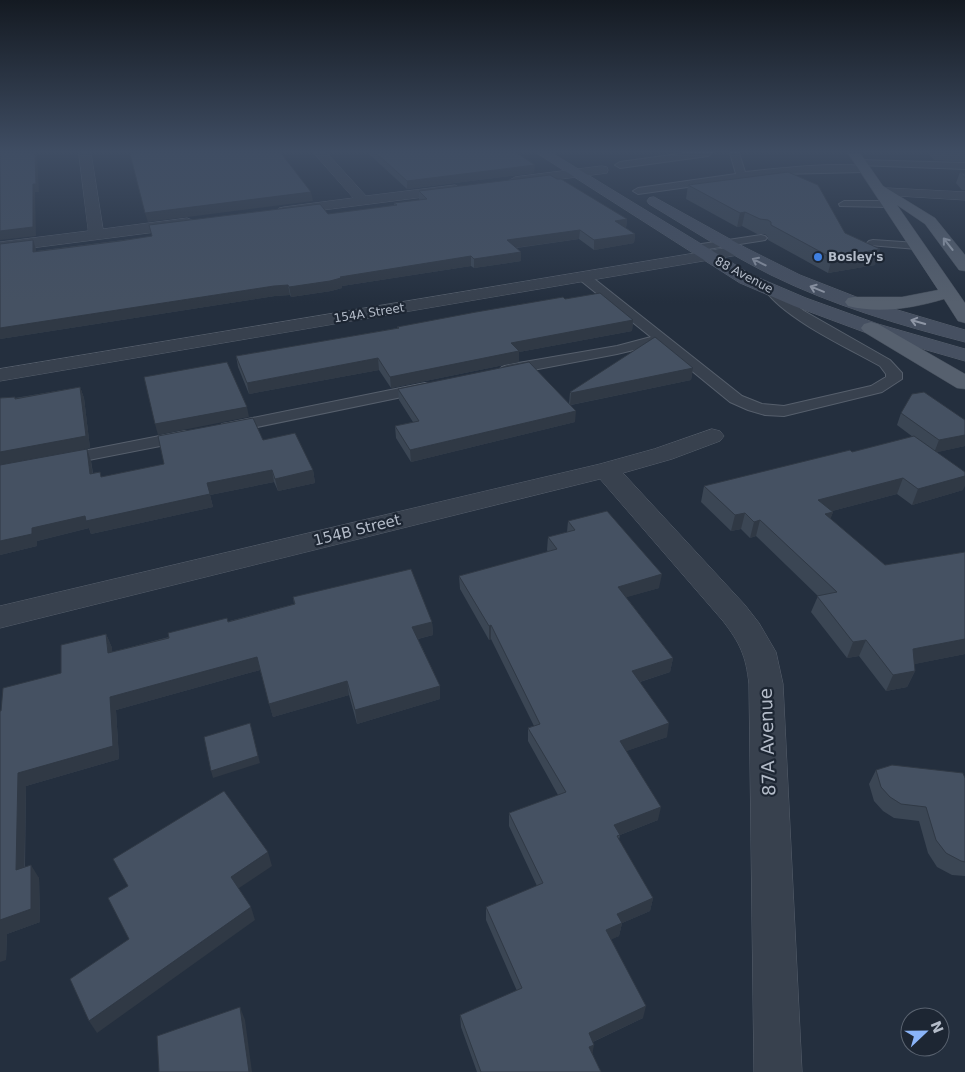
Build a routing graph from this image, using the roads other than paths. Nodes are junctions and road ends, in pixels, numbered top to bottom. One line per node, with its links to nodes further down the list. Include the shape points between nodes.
1 (92, 203): 11 (street)
2 (347, 203): 9 (street)
3 (623, 203): 17 (main road, 88 Avenue)
4 (658, 203): 16 (main road, 88 Avenue)
5 (851, 203): 8 (lane)
6 (890, 203): 14 (main road)
7 (896, 203): 18 (main road, one-way to 7, via 930,221)
8 (844, 204)
9 (274, 212)
10 (204, 221): 11 (street)
11 (96, 235): 15 (street)
12 (761, 238): 16 (lane)
13 (873, 243): 14 (lane)
14 (917, 246): 20 (main road)
15 (0, 247)
16 (732, 247): 17 (street, 154A Street); 21 (main road, 88 Avenue, one-way to 16, via 796,280)
17 (701, 252): 19 (street, 154A Street); 23 (main road, 88 Avenue)
18 (965, 266)
19 (584, 277): 26 (lane); 29 (street, 154A Street)
20 (949, 292): 21 (main road, via 909,303); 22 (main road)
21 (854, 302): 25 (main road, 88 Avenue, one-way to 21)
22 (965, 317)
23 (822, 318): 24 (main road, 88 Avenue); 26 (lane, via 885,363 894,373 894,379 876,388 772,412 736,399)
24 (871, 328): 27 (main road, 88 Avenue); 30 (main road)
25 (965, 336)
26 (662, 339): 28 (lane)
27 (965, 355)
28 (492, 373)
29 (0, 375)
30 (965, 383)
31 (440, 384): 32 (lane)
32 (217, 430)
33 (198, 434): 35 (lane)
34 (712, 436): 36 (street, 154B Street)
35 (47, 463)
36 (606, 470): 37 (street, 154B Street); 38 (street, 87A Avenue, via 734,613 752,635 762,659 766,684)
37 (0, 617)
38 (778, 1072)

